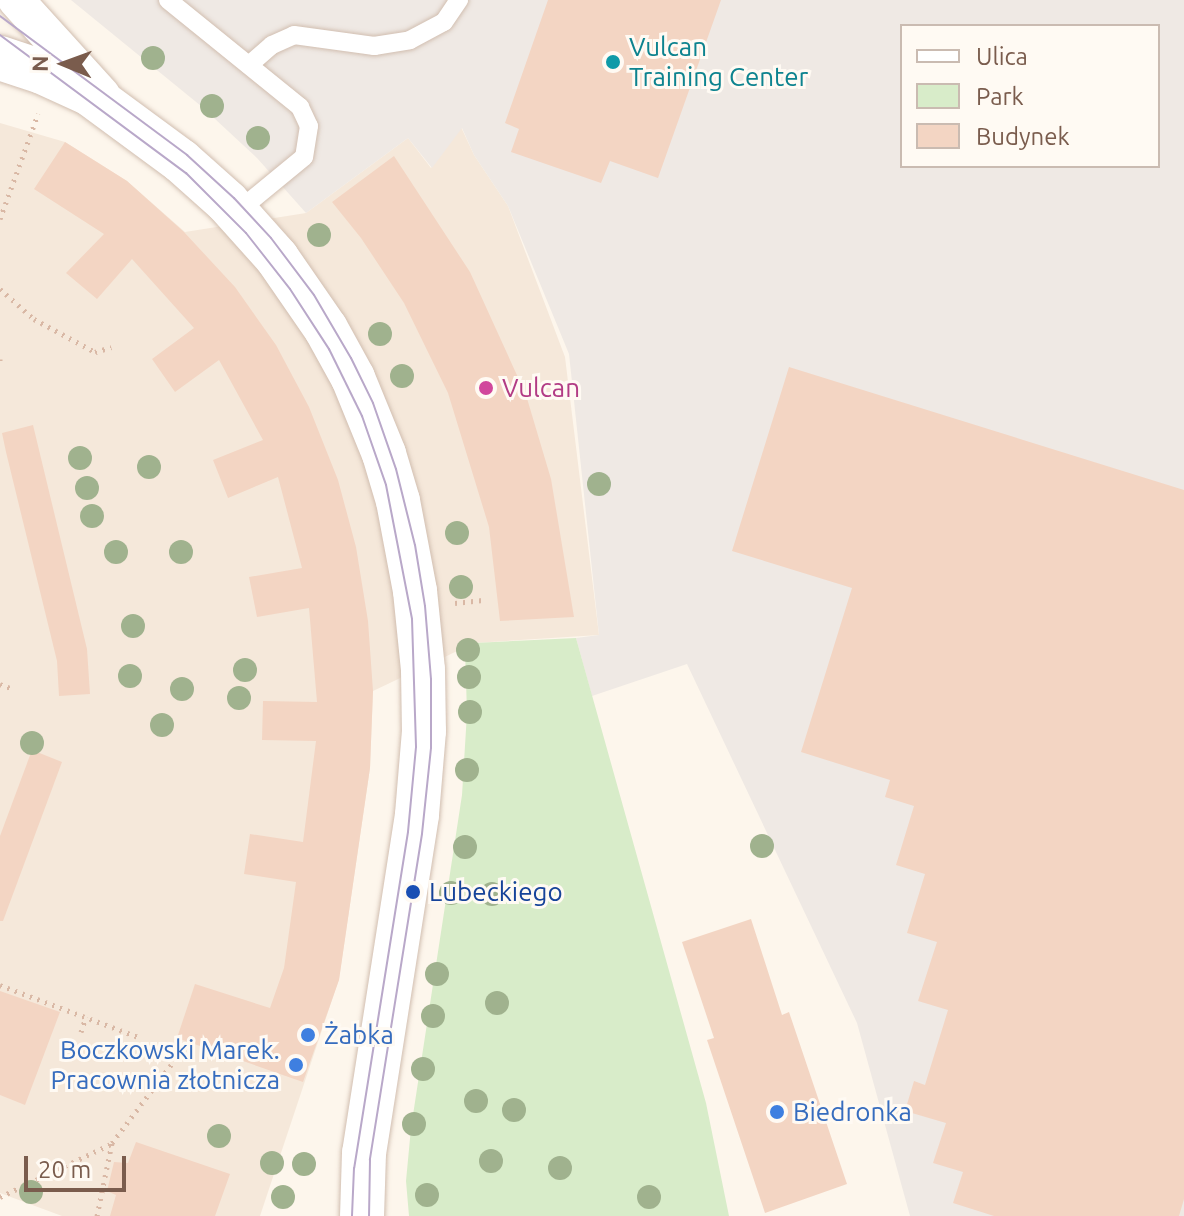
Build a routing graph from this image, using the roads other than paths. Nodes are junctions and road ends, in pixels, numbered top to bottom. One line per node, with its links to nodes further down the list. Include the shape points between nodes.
1 (16, 0): 6 (street)
2 (168, 0): 5 (lane)
3 (459, 0): 5 (lane, via 444,22 410,40 374,46 294,35)
4 (0, 58): 6 (street, via 67,83)
5 (249, 65): 7 (lane, via 300,107 309,126 304,157)
6 (117, 111): 7 (street)
7 (237, 212): 8 (street, via 311,307 366,406 398,501 418,613 424,681 422,773 364,1153)
8 (362, 1216)

